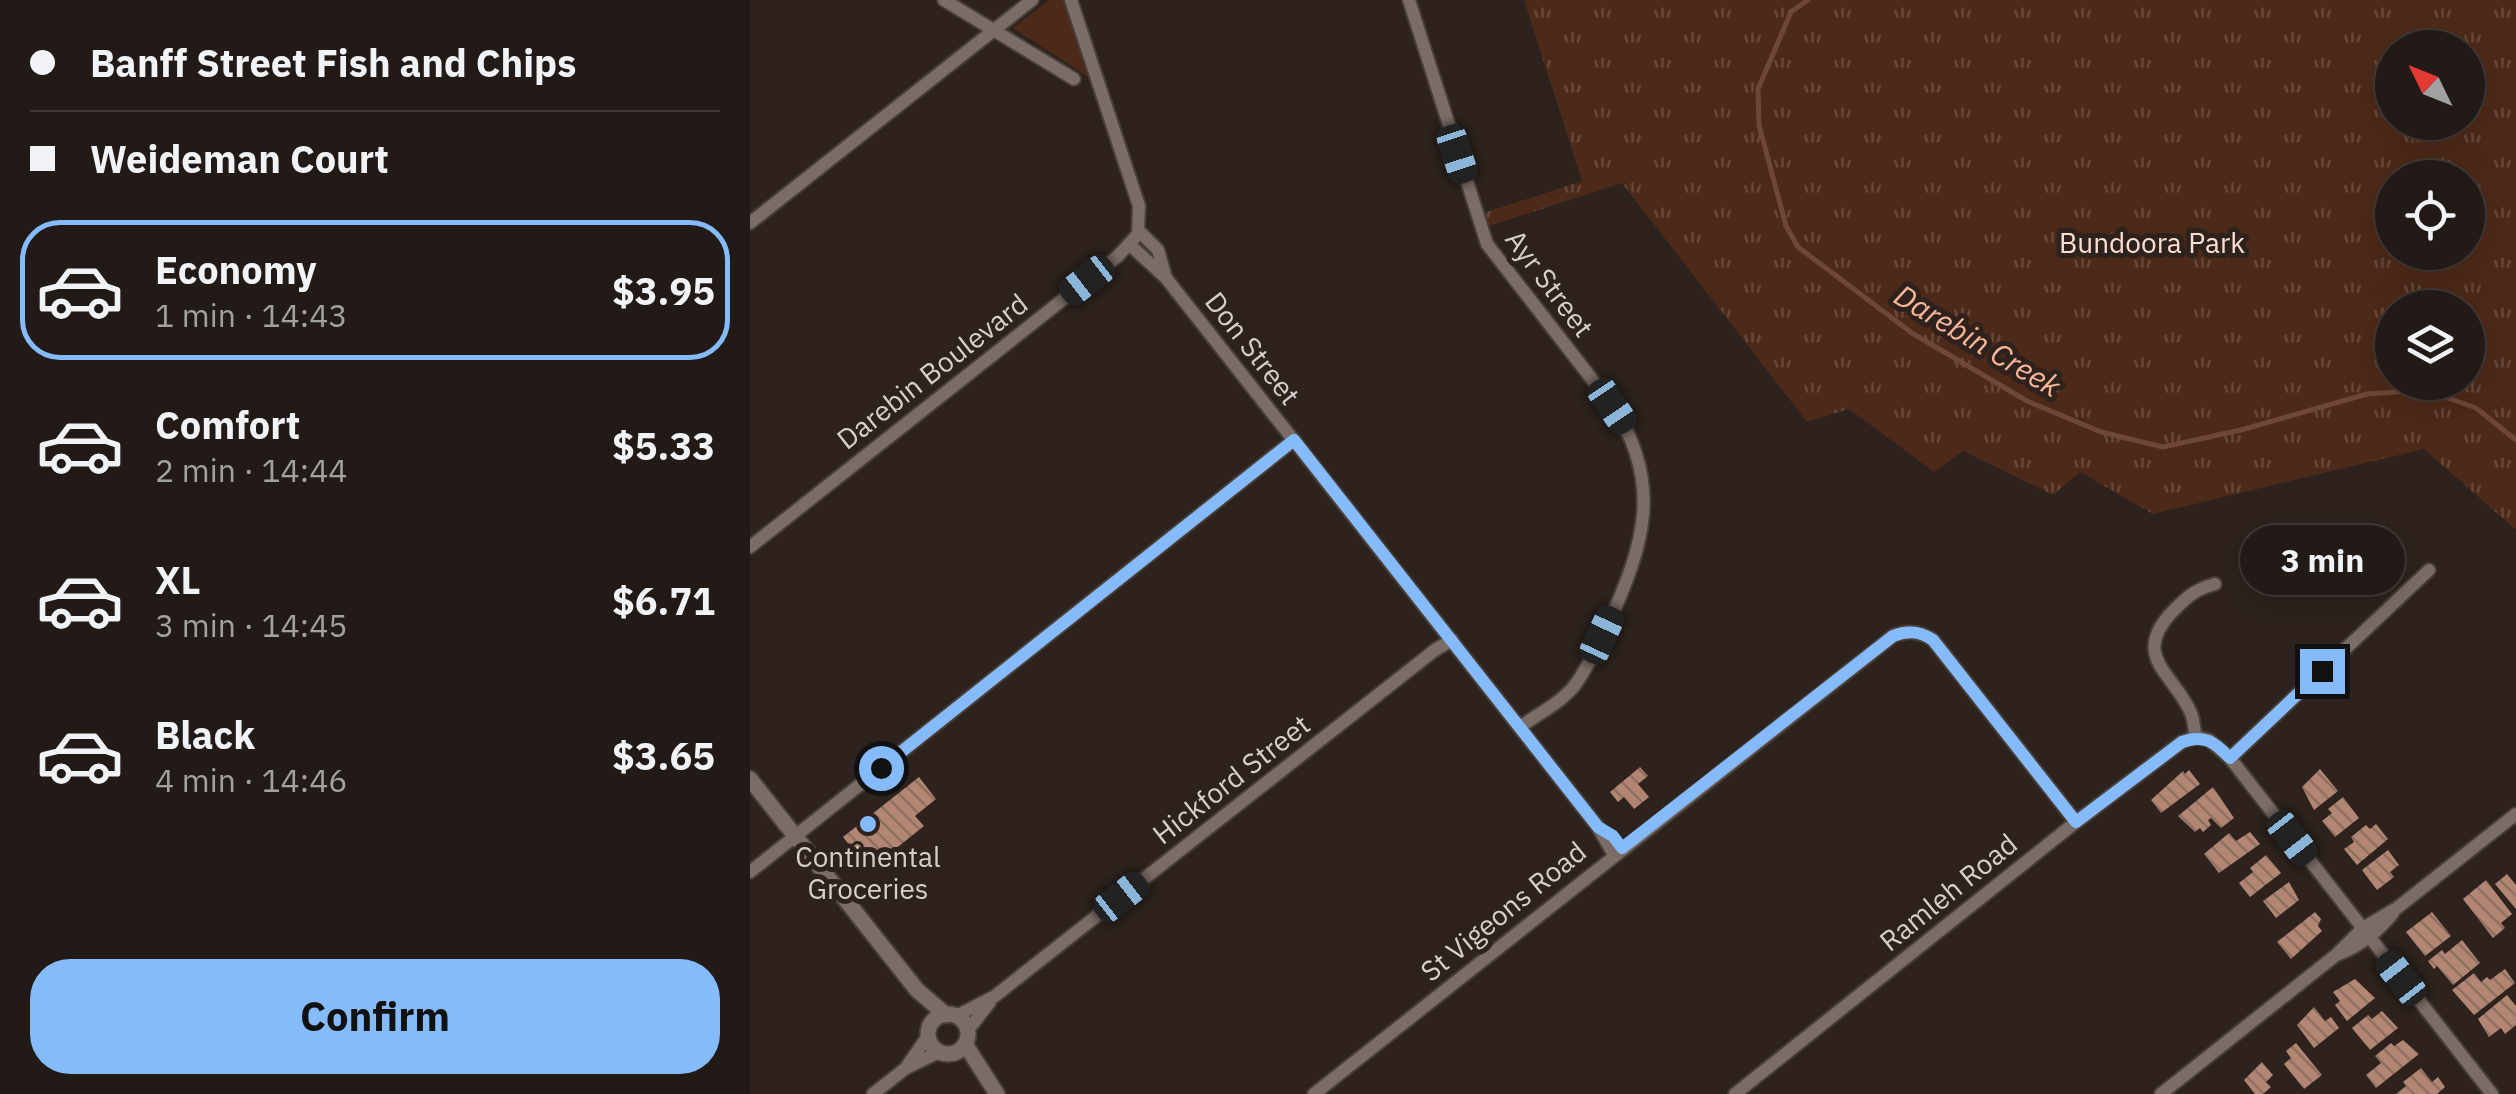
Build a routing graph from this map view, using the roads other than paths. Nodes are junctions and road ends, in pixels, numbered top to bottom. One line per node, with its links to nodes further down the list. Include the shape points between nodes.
1 (944, 0): 5 (street)
2 (1032, 0): 5 (street)
3 (1071, 0): 8 (street, via 1139,206)
4 (1409, 0): 16 (street, Ayr Street, via 1487,244 1626,426 1641,472 1638,552 1598,644 1574,687)
5 (994, 30): 6 (street); 7 (street)
6 (1074, 79)
7 (750, 223)
8 (1139, 231): 9 (street, Darebin Boulevard); 10 (street, Don Street, via 1158,250)
9 (1130, 245): 10 (street, Don Street); 12 (street, Darebin Boulevard)
10 (1166, 278): 11 (street, Don Street)
11 (1294, 440): 15 (street, Don Street); 22 (street)
12 (750, 546)
13 (2429, 570): 18 (street)
14 (2216, 584): 17 (street, via 2194,590 2164,620 2155,648 2159,668 2191,713)
15 (1452, 640): 16 (street, Don Street); 27 (street, Hickford Street)
16 (1520, 728): 23 (street, Don Street, via 1598,827 1613,836)
17 (2196, 737): 18 (street); 21 (street, Ramleh Road)
18 (2230, 758): 25 (street)
19 (750, 779): 22 (street)
20 (2516, 814): 25 (street)
21 (2076, 822): 23 (street, St Vigeons Road, via 1933,640 1917,632 1893,636); 37 (street, Ramleh Road)
22 (796, 837): 24 (street); 26 (street)
23 (1618, 851): 34 (street, St Vigeons Road)
24 (750, 872)
25 (2366, 933): 38 (street, via 2358,947 2336,956); 39 (street)
26 (917, 990): 28 (street); 29 (street)
27 (995, 996): 28 (street, Hickford Street); 30 (street, Hickford Street)
28 (951, 1015): 29 (street); 30 (street)
29 (930, 1030): 31 (street); 32 (street)
30 (966, 1037): 31 (street, via 958,1052); 33 (street)
31 (944, 1053): 32 (street); 33 (street)
32 (906, 1068): 35 (street)
33 (984, 1078): 36 (street)
34 (1319, 1092)
35 (873, 1094)
36 (996, 1094)
37 (1736, 1094)
38 (2161, 1094)
39 (2492, 1094)

